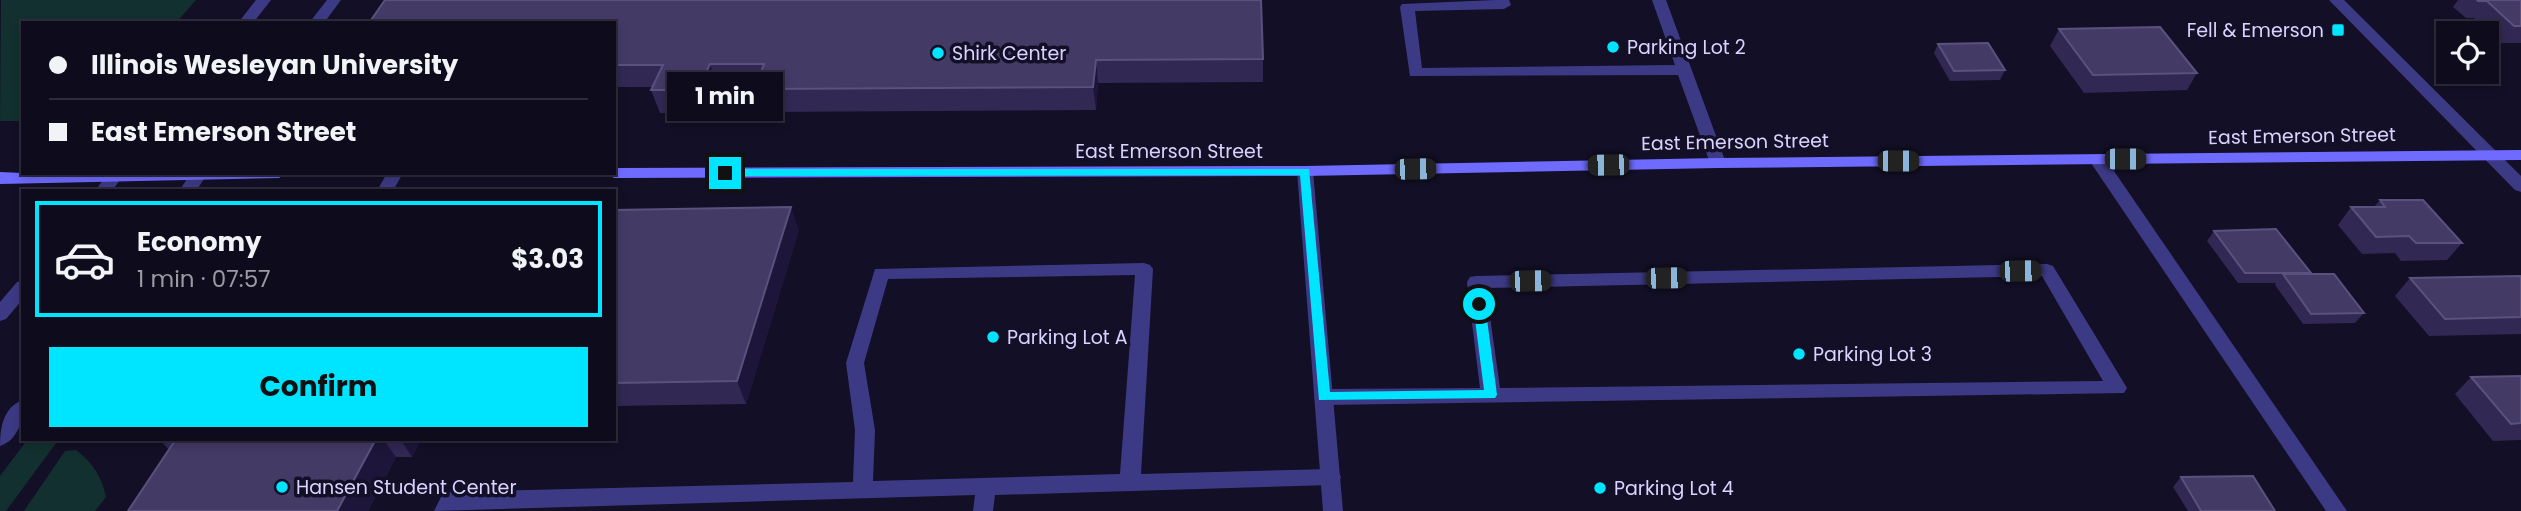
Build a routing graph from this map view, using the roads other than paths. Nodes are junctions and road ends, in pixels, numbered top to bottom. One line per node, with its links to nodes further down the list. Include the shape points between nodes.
1 (264, 0): 6 (street)
2 (334, 0): 7 (street)
3 (1502, 0): 8 (street, via 1504,5 1407,6 1415,73)
4 (1659, 0): 8 (street)
5 (2336, 0): 9 (street)
6 (247, 21)
7 (318, 21)
8 (1684, 70): 12 (street)
9 (2491, 155): 10 (main road, East Emerson Street); 11 (main road, East Emerson Street); 19 (street)
10 (2521, 155)
11 (2097, 159): 12 (main road, East Emerson Street); 35 (street)
12 (1718, 163): 13 (main road, East Emerson Street)
13 (1305, 171): 14 (main road, East Emerson Street); 25 (street)
14 (616, 173)
15 (87, 175): 18 (main road)
16 (115, 175): 20 (street)
17 (199, 175): 21 (street)
18 (0, 178)
19 (2521, 186)
20 (105, 189)
21 (189, 189)
22 (21, 289): 23 (street)
23 (0, 314)
24 (1491, 395): 24 (street, via 1560,394 2117,388 2047,270 1476,282); 25 (street)
25 (1324, 397): 28 (street)
26 (21, 411): 27 (street)
27 (0, 438)
28 (1331, 477): 29 (street); 34 (street)
29 (1130, 483): 30 (street); 31 (street, via 1144,269 881,273 855,363 865,430)
30 (986, 486): 31 (street); 33 (street)
31 (863, 490): 32 (street, via 449,501)
32 (444, 511)
33 (983, 511)
34 (1334, 511)
35 (2337, 511)

